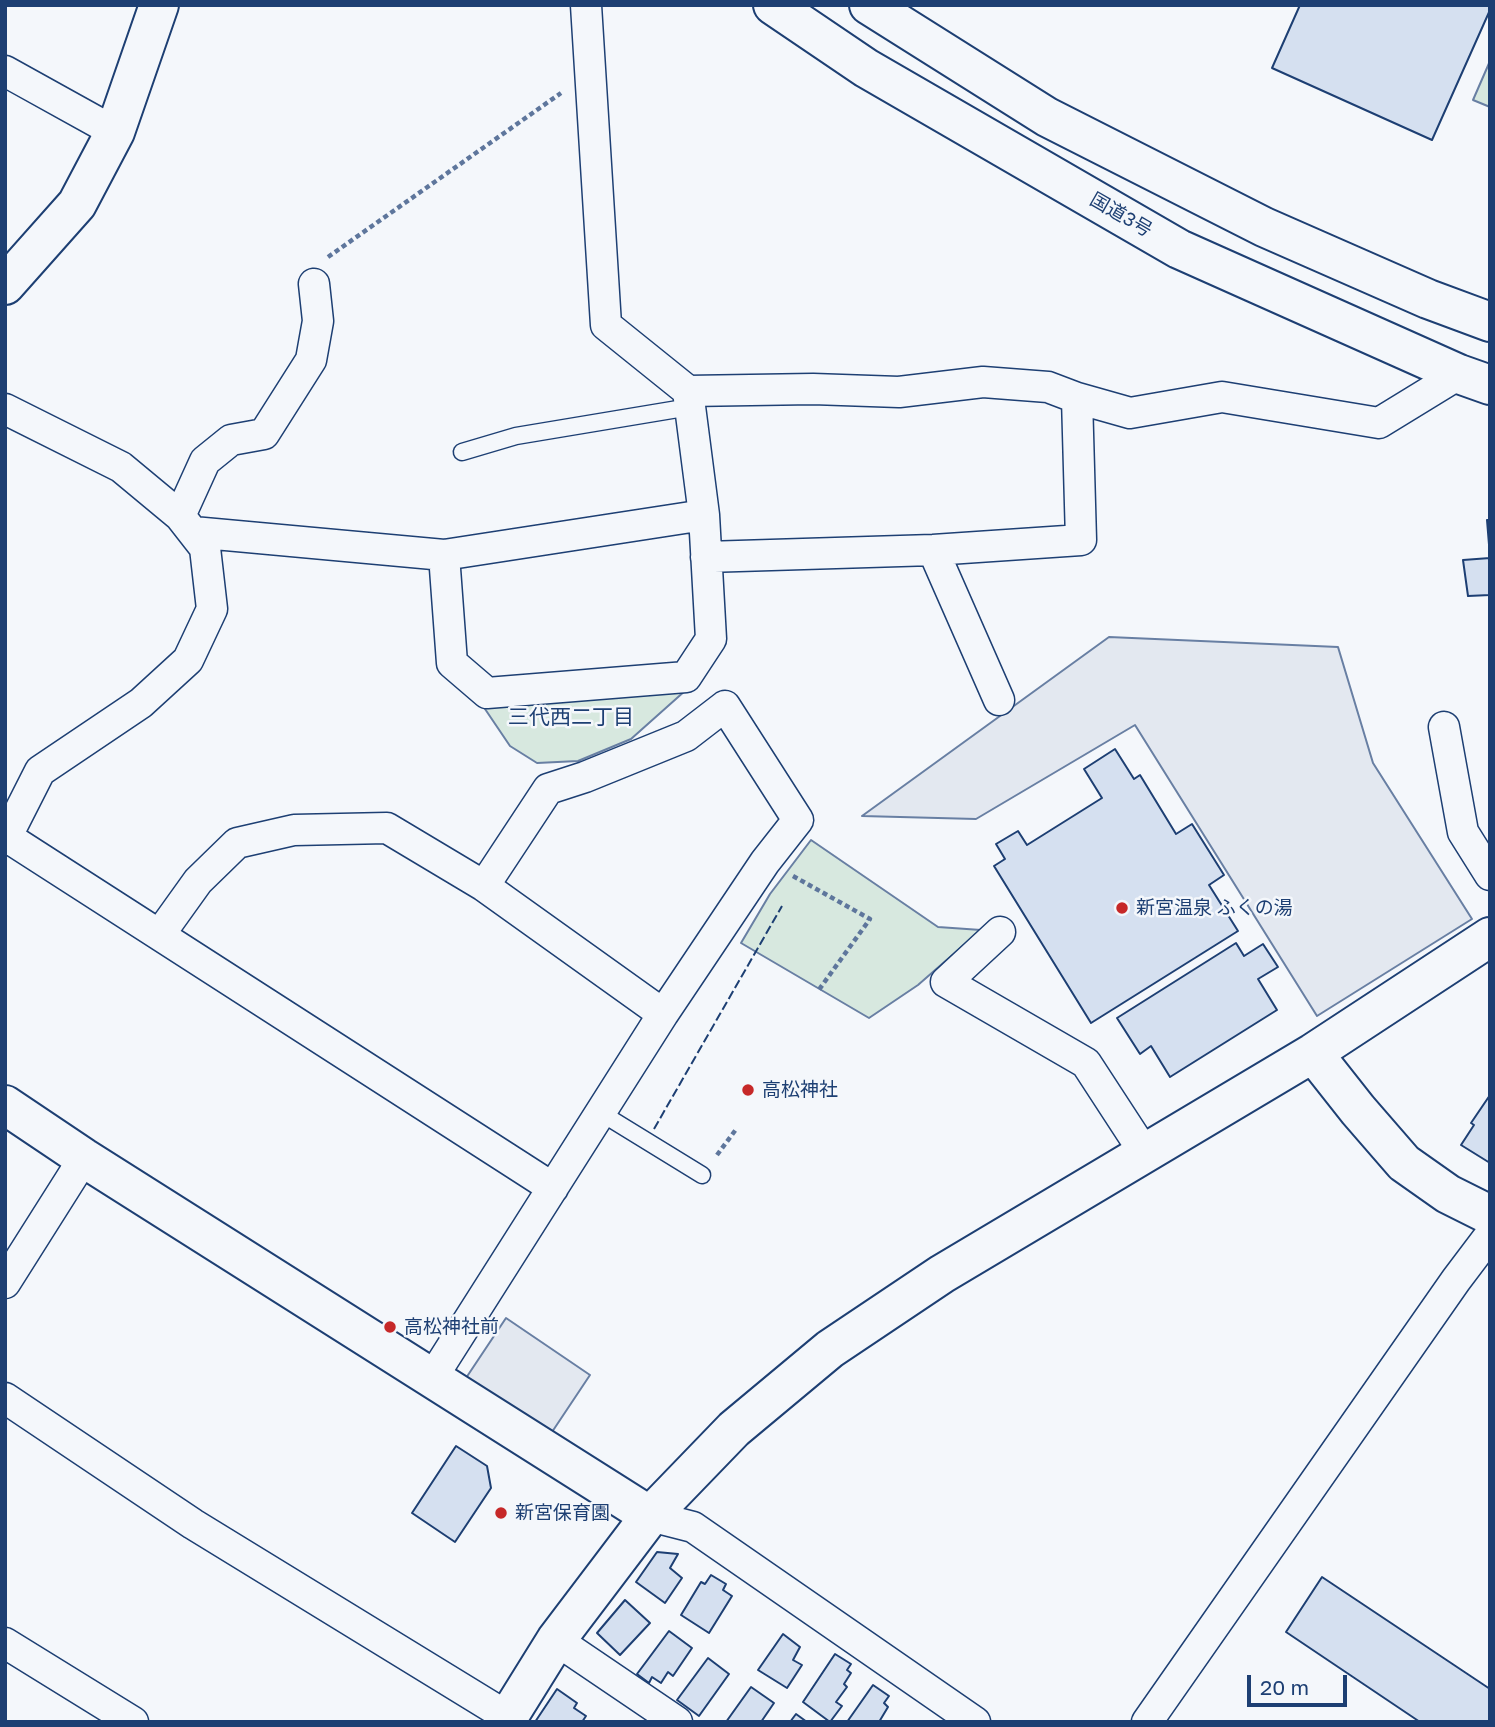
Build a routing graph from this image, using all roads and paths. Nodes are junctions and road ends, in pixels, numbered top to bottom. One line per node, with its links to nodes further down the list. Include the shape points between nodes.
1 (159, 5): 7 (main road)
2 (586, 5): 6 (street)
3 (773, 5): 11 (main road, 国道3号, via 866,68 1179,249)
4 (869, 5): 10 (main road, via 1059,123 1264,227)
5 (5, 71): 7 (street)
6 (591, 72): 9 (path, via 318,263); 13 (street, via 606,325)
7 (116, 132): 8 (main road, via 77,204)
8 (6, 283)
9 (314, 284): 17 (street, via 318,321 311,360 264,434 231,440 205,461)
10 (1490, 322)
11 (1475, 380): 12 (street, via 1379,423 1222,397 1130,413)
12 (1077, 398): 13 (street, via 1048,387 983,382 899,393 813,389); 18 (street, via 1081,540)
13 (689, 399): 15 (lane); 16 (street)
14 (5, 408): 17 (street, via 121,467)
15 (462, 452)
16 (704, 515): 19 (street); 20 (street)
17 (186, 524): 19 (street); 23 (street, via 205,548 212,609 188,660 141,703 40,771)
18 (933, 550): 20 (street); 21 (street)
19 (444, 555): 20 (street, via 452,663 487,693 686,677 711,639)
20 (706, 557)
21 (999, 700)
22 (1444, 727): 24 (street, via 1463,832)
23 (6, 838): 28 (street)
24 (1490, 875)
25 (484, 886): 28 (street, via 387,828 294,830 237,843 198,881); 31 (street); 31 (street, via 548,789 686,736 725,706 798,820)
26 (828, 895): 30 (path, via 870,919)
27 (1000, 932): 36 (street, via 946,982 1086,1063)
28 (160, 934): 39 (street)
29 (1490, 937): 32 (main road)
30 (818, 991)
31 (663, 1014): 34 (street)
32 (1313, 1052): 36 (main road); 40 (main road, via 1405,1163 1448,1194)
33 (5, 1105): 37 (main road)
34 (601, 1113): 38 (lane); 39 (street)
35 (737, 1128): 38 (path)
36 (1144, 1152): 45 (main road, via 942,1274 830,1349 734,1429)
37 (84, 1158): 42 (street); 43 (main road)
38 (702, 1175)
39 (553, 1188): 43 (street)
40 (1490, 1215)
41 (1490, 1236): 52 (street)
42 (5, 1283)
43 (432, 1378): 45 (main road)
44 (5, 1398): 48 (street, via 193,1524)
45 (650, 1516): 46 (main road); 51 (street, via 693,1527)
46 (556, 1640): 48 (main road); 50 (street)
47 (5, 1643): 49 (street)
48 (506, 1720)
49 (133, 1722)
50 (677, 1722)
51 (975, 1722)
52 (1147, 1722)

